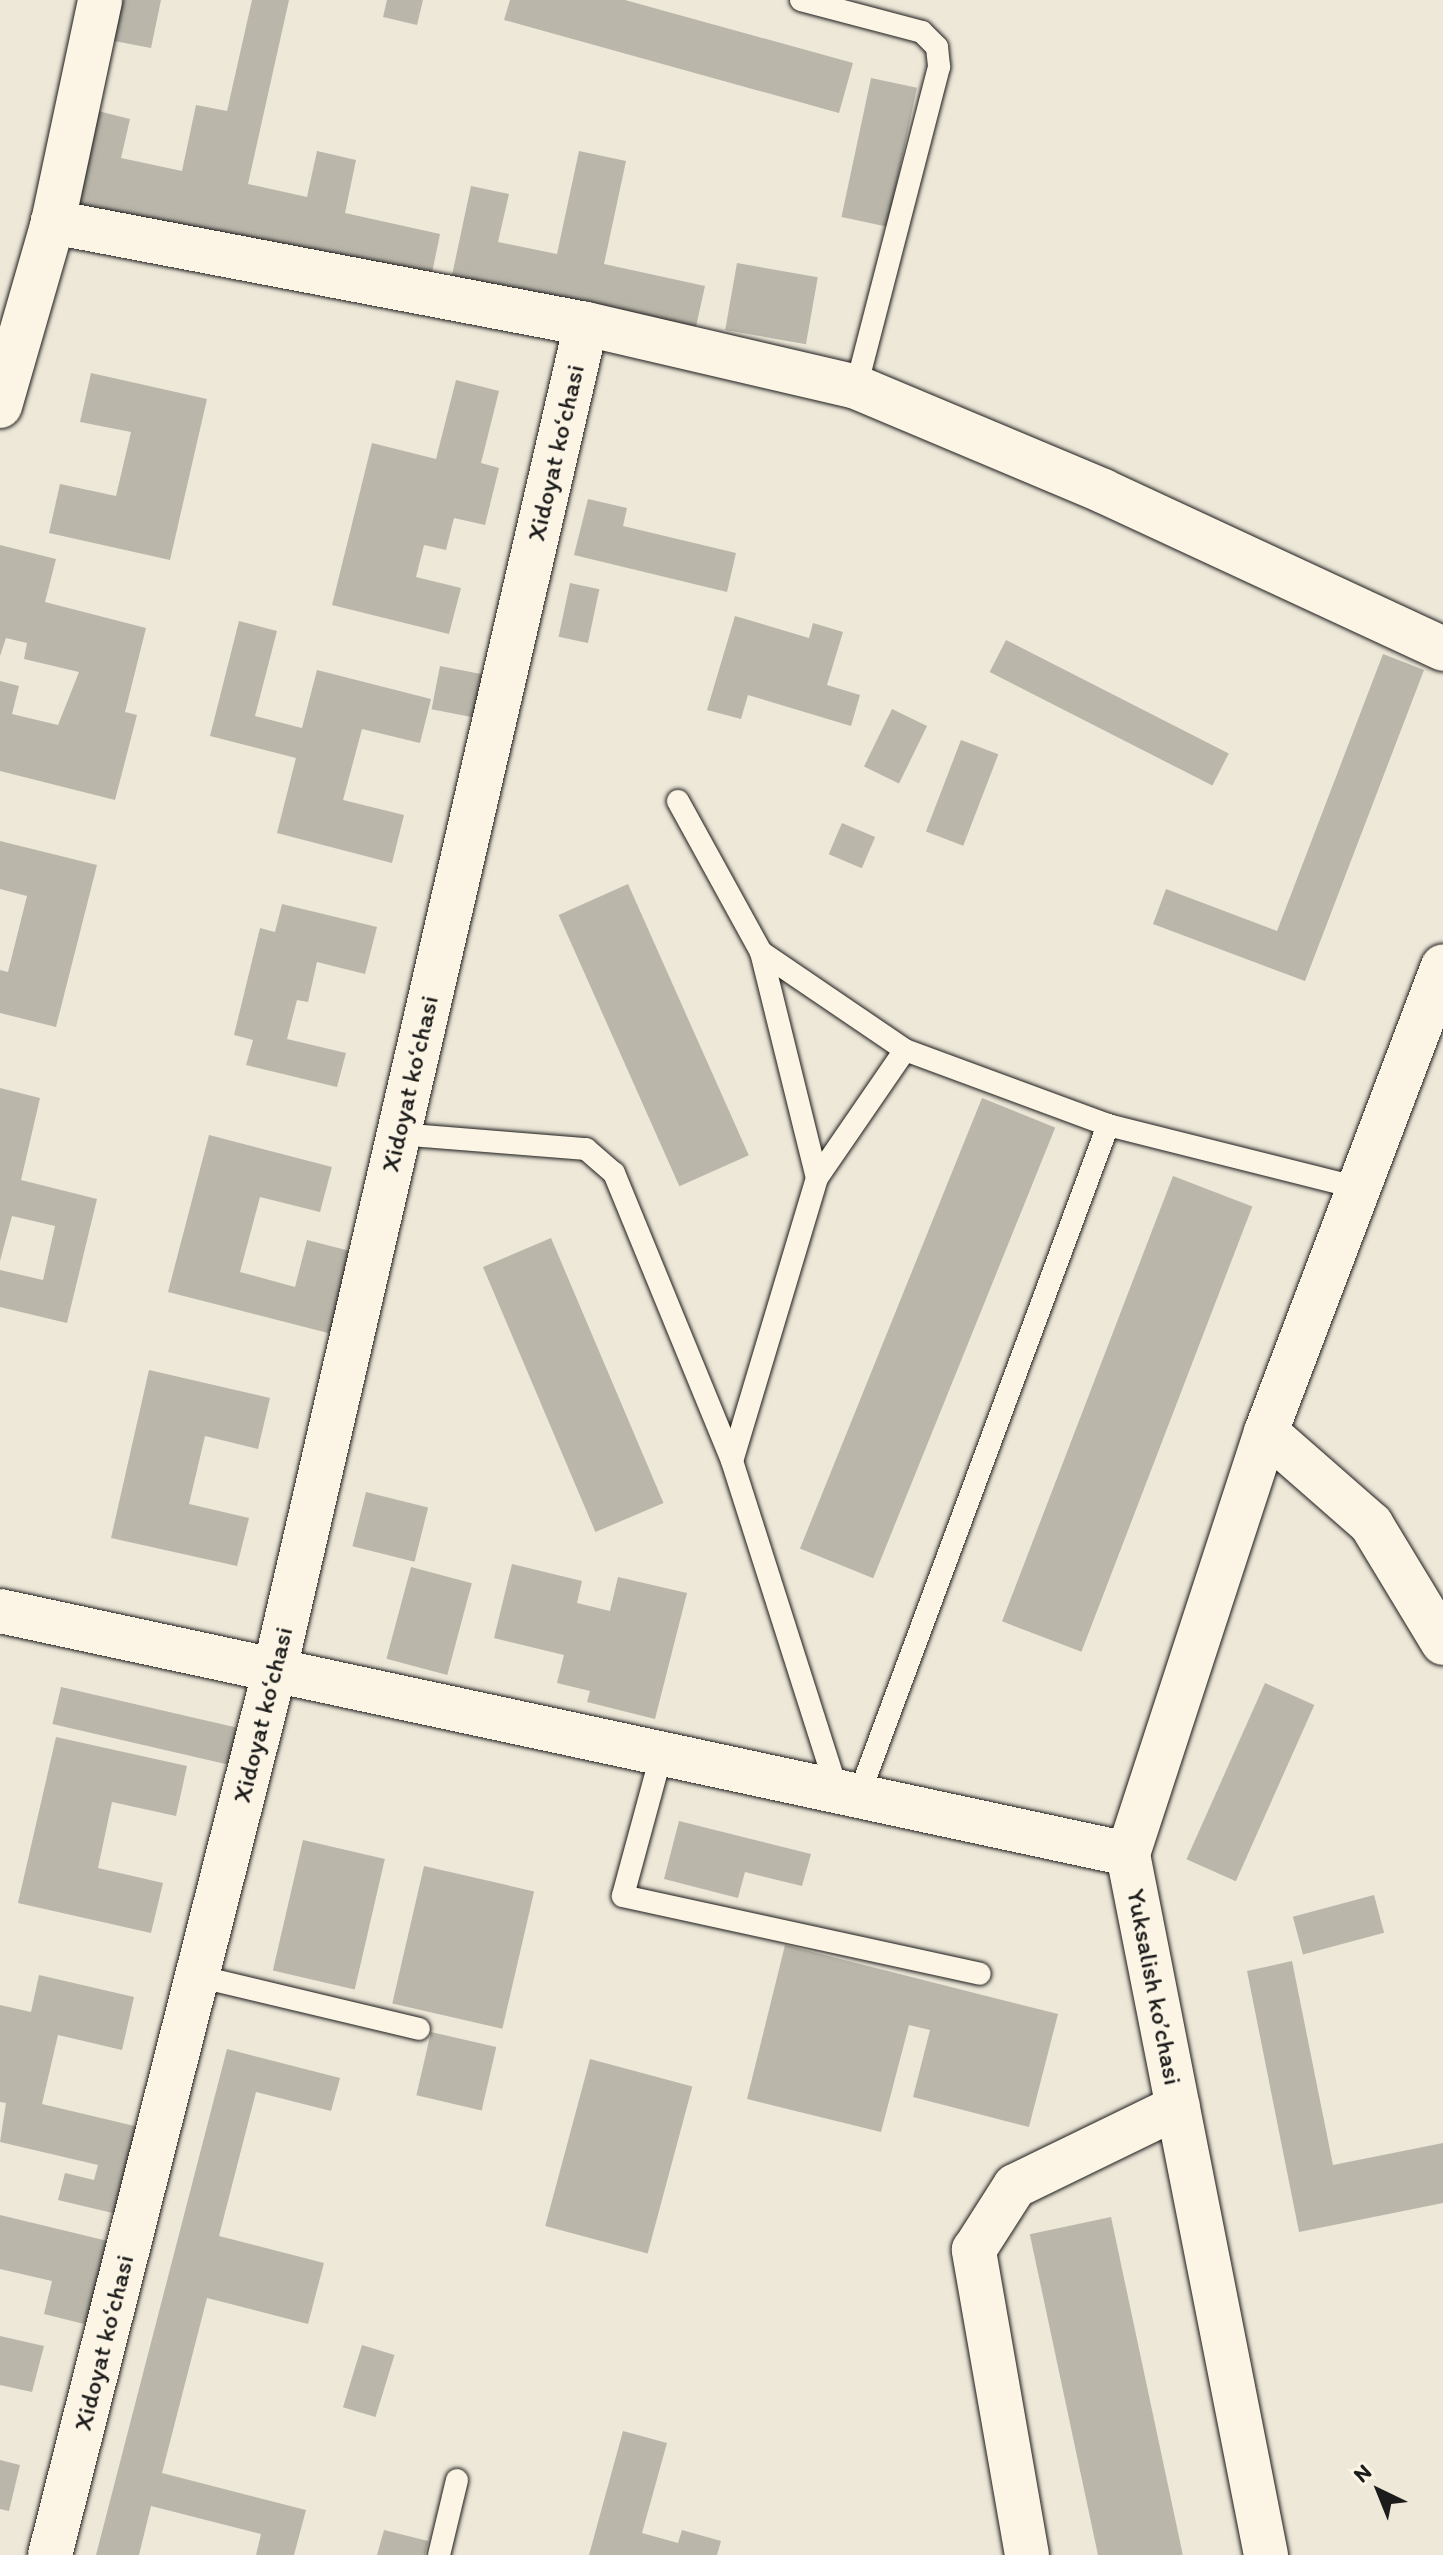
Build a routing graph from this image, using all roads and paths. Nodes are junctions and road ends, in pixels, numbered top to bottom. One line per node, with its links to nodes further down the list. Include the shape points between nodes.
1 (100, 0): 3 (street)
2 (801, 0): 5 (lane, via 922,32 937,47 939,67)
3 (53, 222): 4 (street); 6 (street)
4 (586, 324): 5 (street); 13 (street, Xidoyat koʻchasi)
5 (856, 387): 7 (street, via 1103,491)
6 (1, 400)
7 (1443, 649)
8 (678, 801): 9 (lane)
9 (761, 952): 11 (lane); 14 (lane)
10 (1443, 966): 15 (street, Yuksalish ko’chasi)
11 (905, 1050): 12 (lane); 14 (lane)
12 (1108, 1125): 15 (lane); 22 (lane)
13 (398, 1134): 17 (lane, via 586,1149 614,1173); 20 (street, Xidoyat koʻchasi)
14 (817, 1178): 17 (lane)
15 (1358, 1188): 16 (street, Yuksalish ko’chasi)
16 (1266, 1432): 19 (street, via 1371,1524); 23 (street, Yuksalish ko’chasi)
17 (732, 1461): 22 (lane)
18 (0, 1611): 20 (street)
19 (1443, 1643)
20 (275, 1669): 21 (street); 25 (street, Xidoyat koʻchasi)
21 (662, 1752): 22 (street); 24 (lane, via 623,1896)
22 (848, 1793): 23 (street)
23 (1128, 1854): 27 (street, Yuksalish ko’chasi)
24 (980, 1974)
25 (197, 1976): 26 (lane); 29 (street, Xidoyat koʻchasi)
26 (419, 2029)
27 (1178, 2107): 31 (street, via 1015,2186 974,2250); 32 (street, Yuksalish ko’chasi)
28 (457, 2480): 30 (lane)
29 (50, 2555)
30 (439, 2555)
31 (1027, 2555)
32 (1266, 2555)

